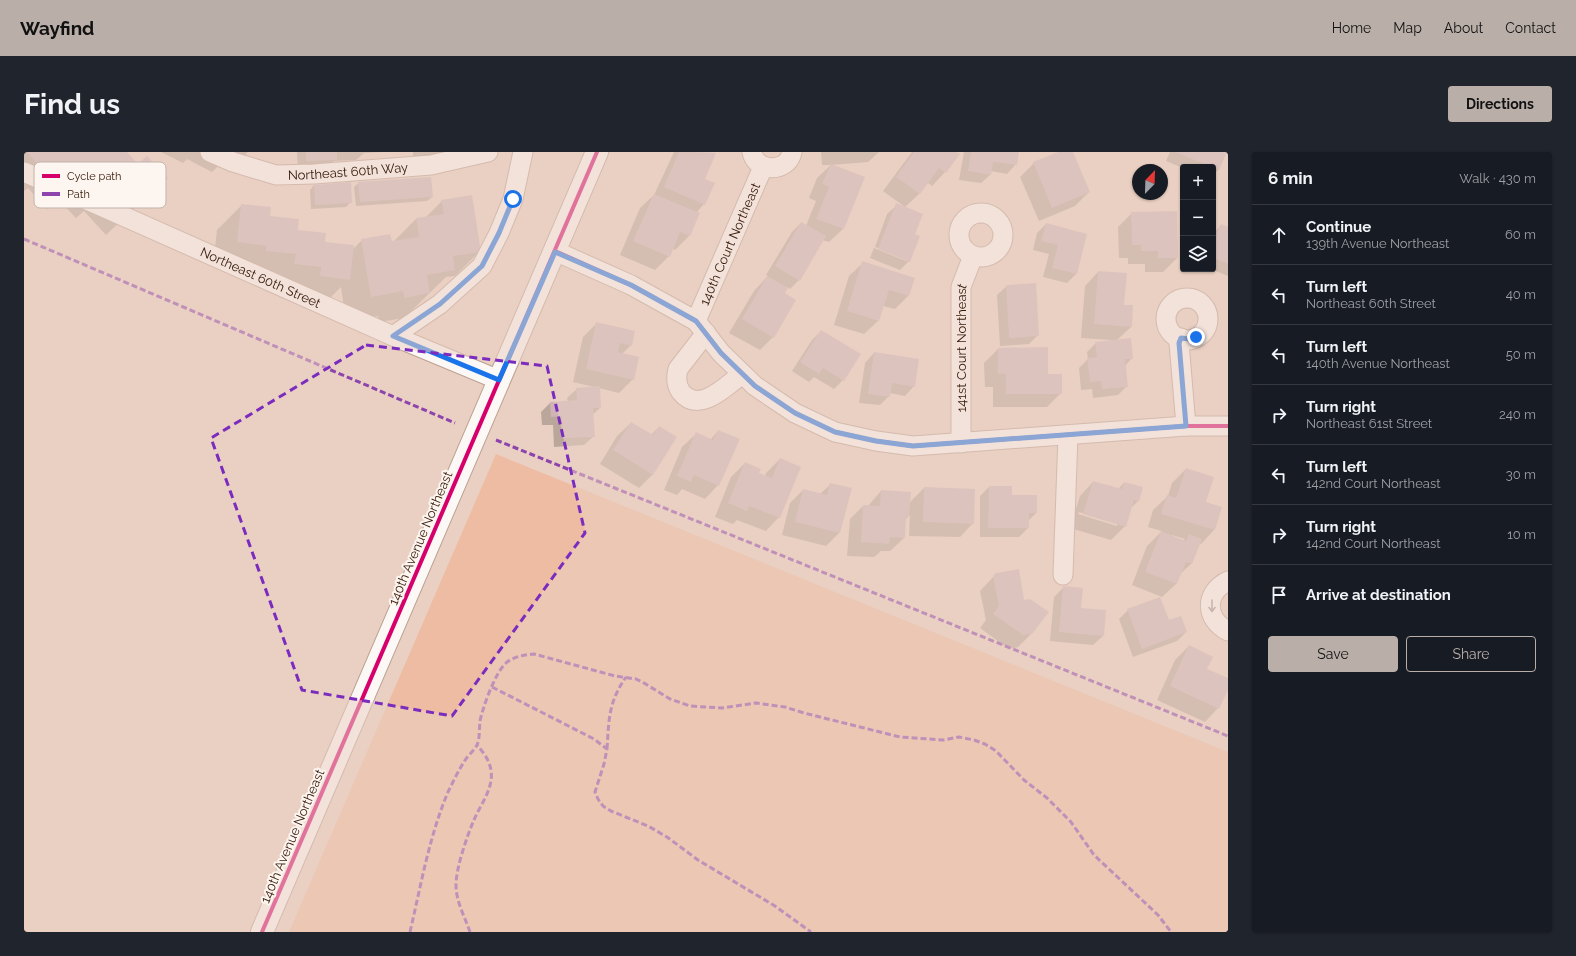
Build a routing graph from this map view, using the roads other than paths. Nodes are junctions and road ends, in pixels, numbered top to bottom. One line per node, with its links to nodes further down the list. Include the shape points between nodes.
1 (210, 152): 2 (street, Northeast 60th Way, via 276,175 431,165)
2 (488, 152)
3 (523, 152): 14 (street, via 513,199 482,266 440,304)
4 (597, 152): 11 (street, 140th Avenue Northeast)
5 (752, 152): 7 (street, 140th Court Northeast, via 757,162)
6 (792, 152): 7 (street, 140th Court Northeast, via 786,162 779,167)
7 (764, 167): 13 (street, 140th Court Northeast)
8 (24, 172): 9 (street, Northeast 60th Street)
9 (34, 176)
10 (105, 208): 14 (street, Northeast 60th Street)
11 (555, 252): 13 (street, via 631,285); 17 (street, 140th Avenue Northeast)
12 (973, 256): 21 (street, 141st Court Northeast, via 961,287)
13 (701, 327): 16 (street, via 721,353); 16 (street, 140th Court Northeast, via 678,368 676,382 683,395 695,401 709,399)
14 (393, 336): 17 (street, Northeast 60th Street)
15 (1181, 338): 18 (street, via 1179,343)
16 (742, 374): 21 (street, via 795,413 835,432 913,446)
17 (499, 380): 25 (street, 140th Avenue Northeast)
18 (1186, 426): 19 (street); 20 (street)
19 (1228, 426)
20 (1068, 435): 21 (street); 22 (street)
21 (961, 443)
22 (1064, 575)
23 (1228, 581): 24 (street, one-way to 24, via 1219,586 1211,602 1214,620)
24 (1228, 631)
25 (262, 932)

